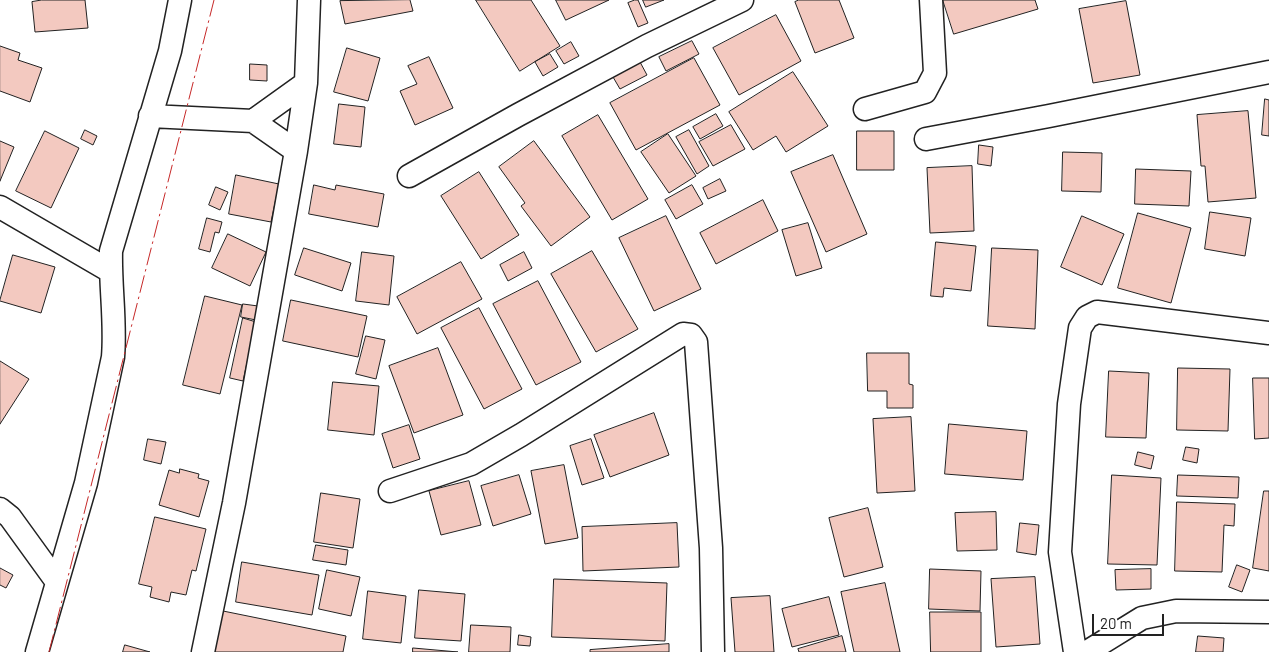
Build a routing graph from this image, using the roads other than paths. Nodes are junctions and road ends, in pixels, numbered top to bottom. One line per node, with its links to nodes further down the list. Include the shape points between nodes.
1 (180, 0): 8 (street, via 170,51)
2 (309, 0): 6 (street)
3 (742, 0): 12 (street, via 647,46)
4 (931, 0): 7 (street, via 935,73 925,92)
5 (1269, 72): 10 (street)
6 (306, 83): 9 (street); 11 (street)
7 (865, 109)
8 (150, 116): 9 (street); 14 (street)
9 (252, 121): 11 (street)
10 (926, 139)
11 (296, 151): 23 (street, via 234,503)
12 (409, 176)
13 (0, 207): 15 (street)
14 (117, 231): 15 (street); 16 (street)
15 (77, 253): 16 (street)
16 (110, 271): 20 (street, via 112,357 86,483)
17 (1269, 333): 25 (street, via 1097,312 1087,317 1080,328 1069,404 1060,552)
18 (390, 491): 24 (street, via 471,464 683,334 691,335 696,342 711,548)
19 (0, 509): 20 (street, via 10,517)
20 (58, 582): 22 (street)
21 (1269, 612): 26 (street, via 1176,611 1142,618)
22 (37, 652)
23 (203, 652)
24 (713, 652)
25 (1075, 652)
26 (1087, 652)

